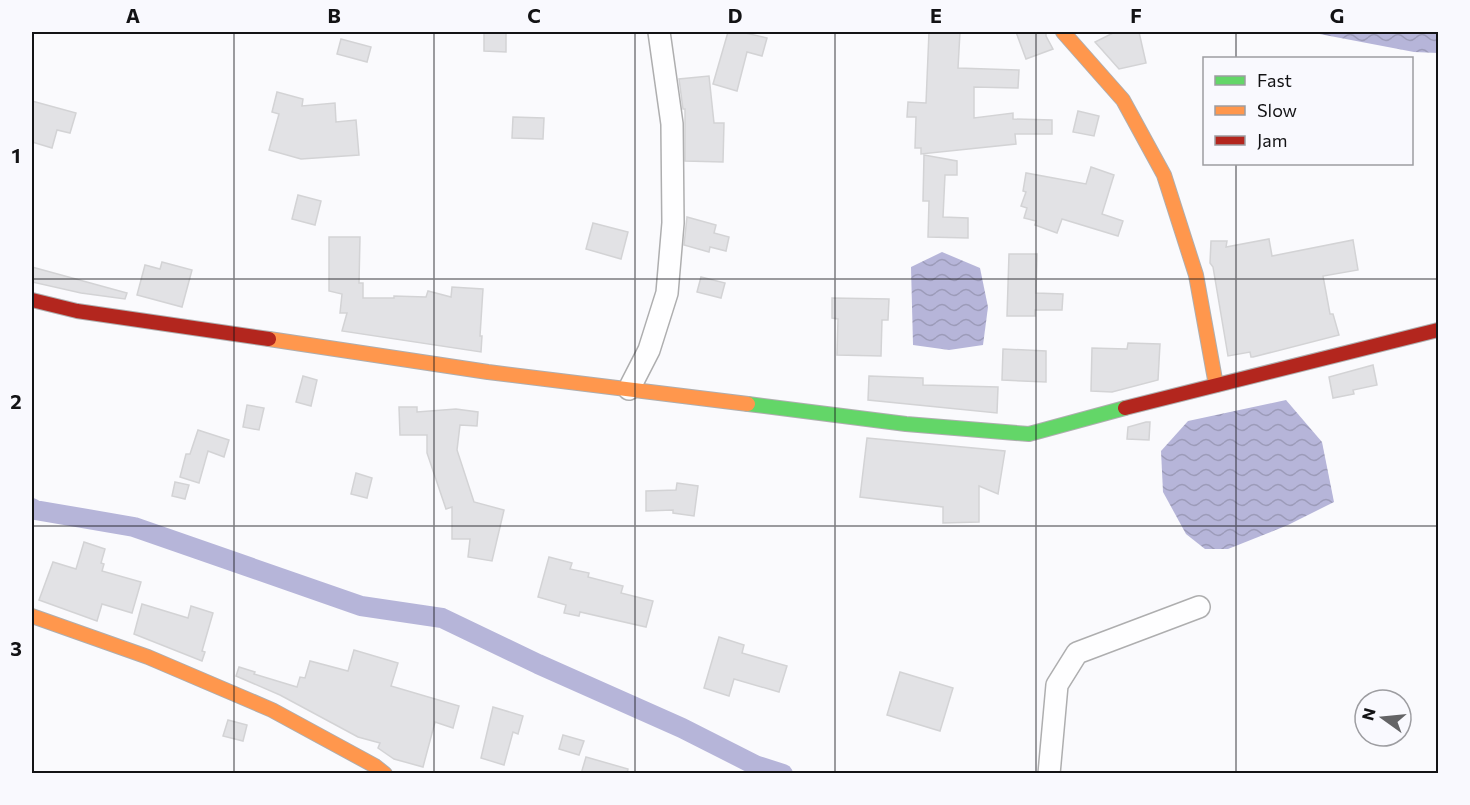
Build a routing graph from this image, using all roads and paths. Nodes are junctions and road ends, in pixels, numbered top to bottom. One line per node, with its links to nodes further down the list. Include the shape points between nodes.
1 (659, 32): 6 (street, via 672,124 673,223 667,293 649,350)
2 (1063, 32): 5 (main road, via 1123,100 1164,175 1196,274)
3 (32, 300): 6 (main road, via 100,314 488,372)
4 (1438, 330): 5 (main road)
5 (1216, 385): 6 (main road, via 1029,434 906,424)
6 (628, 389)
7 (1199, 606): 10 (street, via 1077,653 1056,685)
8 (32, 616): 9 (main road, via 148,657 272,710)
9 (385, 774)
10 (1049, 774)

